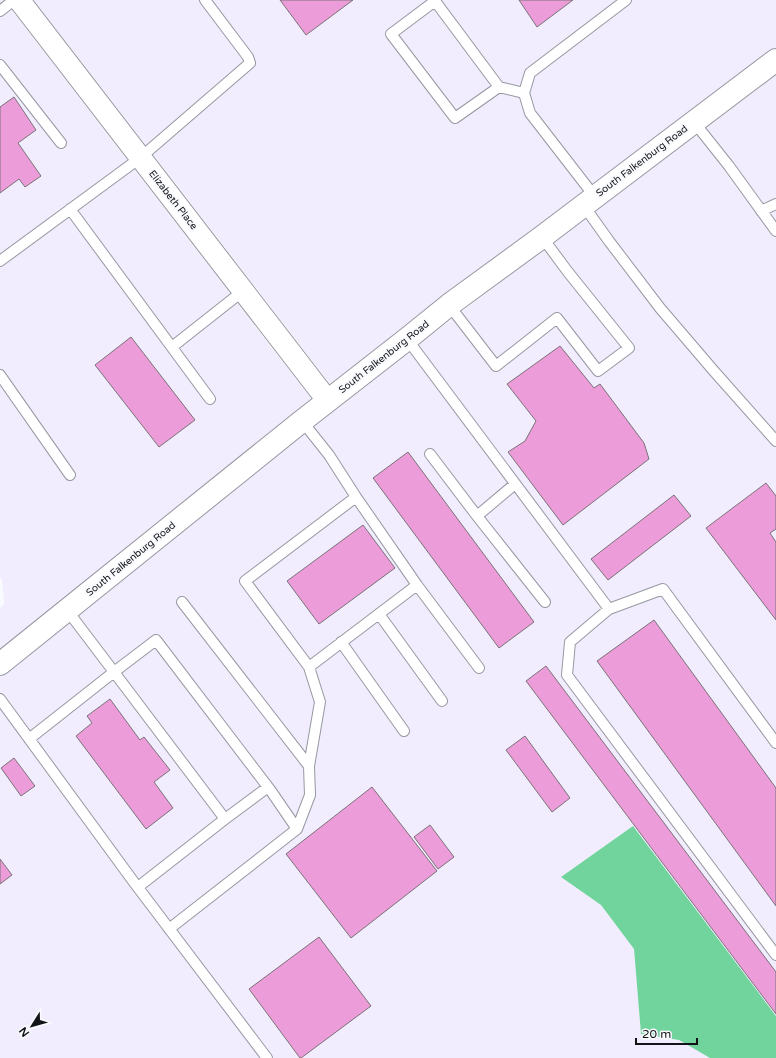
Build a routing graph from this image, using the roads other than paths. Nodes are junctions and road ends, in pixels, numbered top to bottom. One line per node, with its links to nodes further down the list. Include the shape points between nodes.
1 (14, 0): 5 (lane)
2 (19, 0): 12 (street, Elizabeth Place)
3 (205, 0): 12 (lane, via 250,63)
4 (626, 0): 9 (lane, via 530,73)
5 (0, 11)
6 (0, 65): 11 (lane)
7 (774, 67): 10 (street, South Falkenburg Road)
8 (499, 87): 8 (lane, via 435,1 391,34 455,118); 9 (lane)
9 (524, 93): 13 (lane, via 530,113)
10 (694, 122): 13 (street, South Falkenburg Road); 16 (lane)
11 (61, 143)
12 (140, 158): 15 (lane); 20 (street, Elizabeth Place)
13 (590, 201): 18 (street, South Falkenburg Road); 28 (lane, via 609,241 660,308)
14 (776, 204): 16 (lane)
15 (70, 209): 19 (lane); 23 (lane)
16 (761, 211): 17 (lane)
17 (776, 231)
18 (542, 237): 21 (street, South Falkenburg Road); 21 (lane, via 629,348 598,371 557,318 496,366)
19 (0, 261)
20 (243, 291): 23 (lane); 26 (street, Elizabeth Place)
21 (449, 305): 22 (street, South Falkenburg Road)
22 (407, 339): 26 (street, South Falkenburg Road); 31 (lane)
23 (172, 347): 25 (lane)
24 (0, 375): 30 (lane)
25 (210, 399)
26 (328, 401): 27 (street, South Falkenburg Road)
27 (302, 421): 32 (lane, via 329,455); 38 (street, South Falkenburg Road)
28 (776, 441)
29 (430, 454): 33 (lane)
30 (70, 475)
31 (515, 484): 33 (lane); 37 (lane)
32 (356, 497): 34 (lane); 42 (lane, via 245,581)
33 (477, 516): 36 (lane)
34 (417, 585): 39 (lane); 43 (lane)
35 (182, 602): 50 (lane)
36 (545, 602)
37 (608, 609): 49 (lane, via 663,589); 56 (lane, via 570,642 567,675)
38 (67, 610): 41 (street, South Falkenburg Road); 44 (lane)
39 (379, 614): 40 (lane); 46 (lane)
40 (341, 642): 42 (lane); 47 (lane)
41 (0, 664)
42 (309, 667): 50 (lane, via 320,702)
43 (479, 668)
44 (114, 672): 48 (lane); 51 (lane, via 156,640); 52 (lane)
45 (0, 699): 48 (lane)
46 (442, 701)
47 (404, 731)
48 (29, 739): 54 (lane)
49 (776, 743)
50 (309, 766): 53 (lane, via 310,795)
51 (268, 787): 52 (lane); 53 (lane)
52 (225, 820): 54 (lane)
53 (297, 829): 55 (lane)
54 (138, 887): 55 (lane)
55 (169, 929): 57 (lane)
56 (776, 955)
57 (267, 1058)

